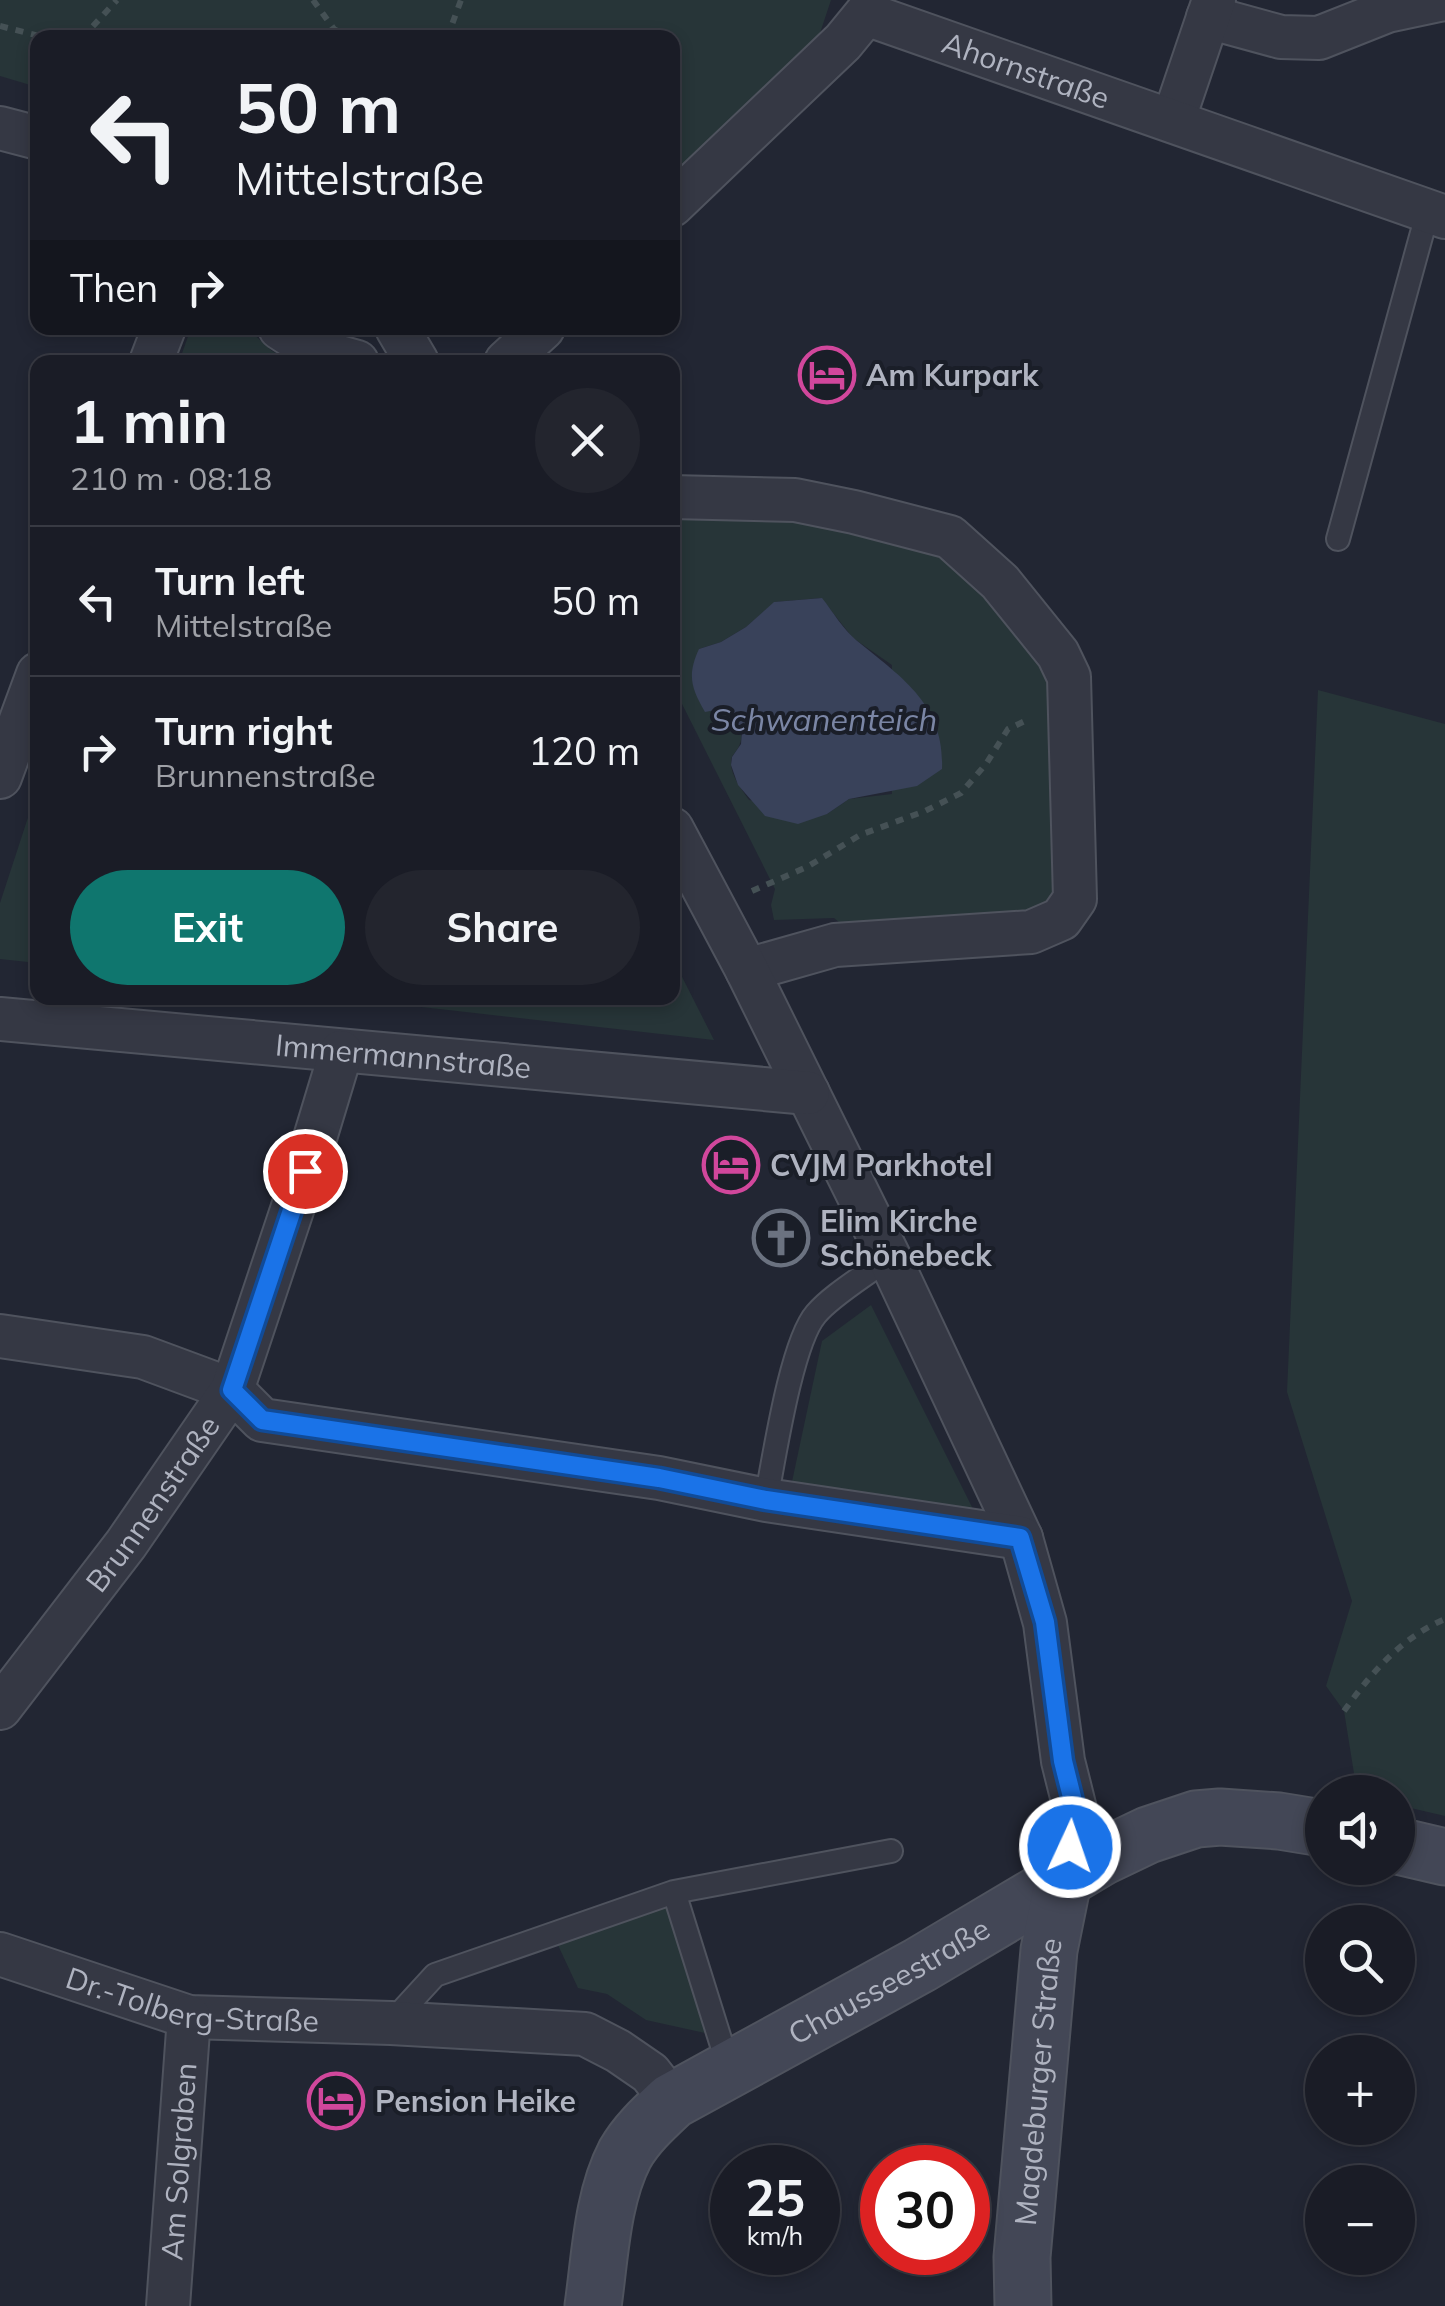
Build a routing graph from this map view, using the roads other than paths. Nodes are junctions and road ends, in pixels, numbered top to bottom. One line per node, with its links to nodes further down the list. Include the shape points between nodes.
1 (1438, 0): 3 (street, via 1387,11 1319,38 1281,37)
2 (869, 7): 4 (street, Ahornstraße); 7 (street, Ahornstraße, via 843,42)
3 (1211, 9): 4 (street)
4 (1173, 121): 8 (street, Ahornstraße)
5 (0, 128): 6 (street)
6 (30, 136)
7 (680, 196)
8 (1436, 214): 14 (lane)
9 (291, 335): 11 (street)
10 (535, 335): 12 (street)
11 (332, 355)
12 (514, 355)
13 (680, 497): 18 (street, via 796,500 950,538 1000,582 1069,677 1075,898 1061,919 1030,932 836,944)
14 (1338, 539)
15 (30, 696): 16 (street)
16 (0, 778)
17 (680, 844): 18 (street, Magdeburger Straße)
18 (747, 970): 21 (street, Magdeburger Straße)
19 (0, 1020): 20 (street, Immermannstraße)
20 (341, 1052): 21 (street, Immermannstraße); 24 (street, Brunnenstraße)
21 (808, 1093): 22 (street, Magdeburger Straße)
22 (890, 1258): 25 (lane, via 815,1315 788,1390); 26 (street, Magdeburger Straße)
23 (0, 1336): 24 (street, via 143,1357)
24 (232, 1390): 25 (street, via 262,1420); 27 (street, Brunnenstraße, via 126,1544)
25 (766, 1500): 26 (street)
26 (1020, 1538): 32 (street, Magdeburger Straße, via 1045,1622 1076,1813)
27 (0, 1708)
28 (1305, 1826): 32 (street, Chausseestraße, via 1196,1819 1137,1840)
29 (891, 1850): 33 (lane)
30 (1415, 1850): 31 (street)
31 (1445, 1857)
32 (1063, 1880): 37 (street, Chausseestraße); 41 (street, Magdeburger Straße, via 1049,1950)
33 (674, 1892): 36 (lane, via 435,1974); 37 (lane)
34 (0, 1954): 35 (street, Dr.-Tolberg-Straße)
35 (188, 2017): 36 (street, Dr.-Tolberg-Straße); 39 (street, Am Solgraben)
36 (391, 2023): 38 (street, Dr.-Tolberg-Straße, via 585,2034 650,2074)
37 (729, 2068): 38 (street, Chausseestraße)
38 (672, 2101): 40 (street, Chausseestraße, via 625,2154)
39 (168, 2306)
40 (593, 2306)
41 (1023, 2306)

